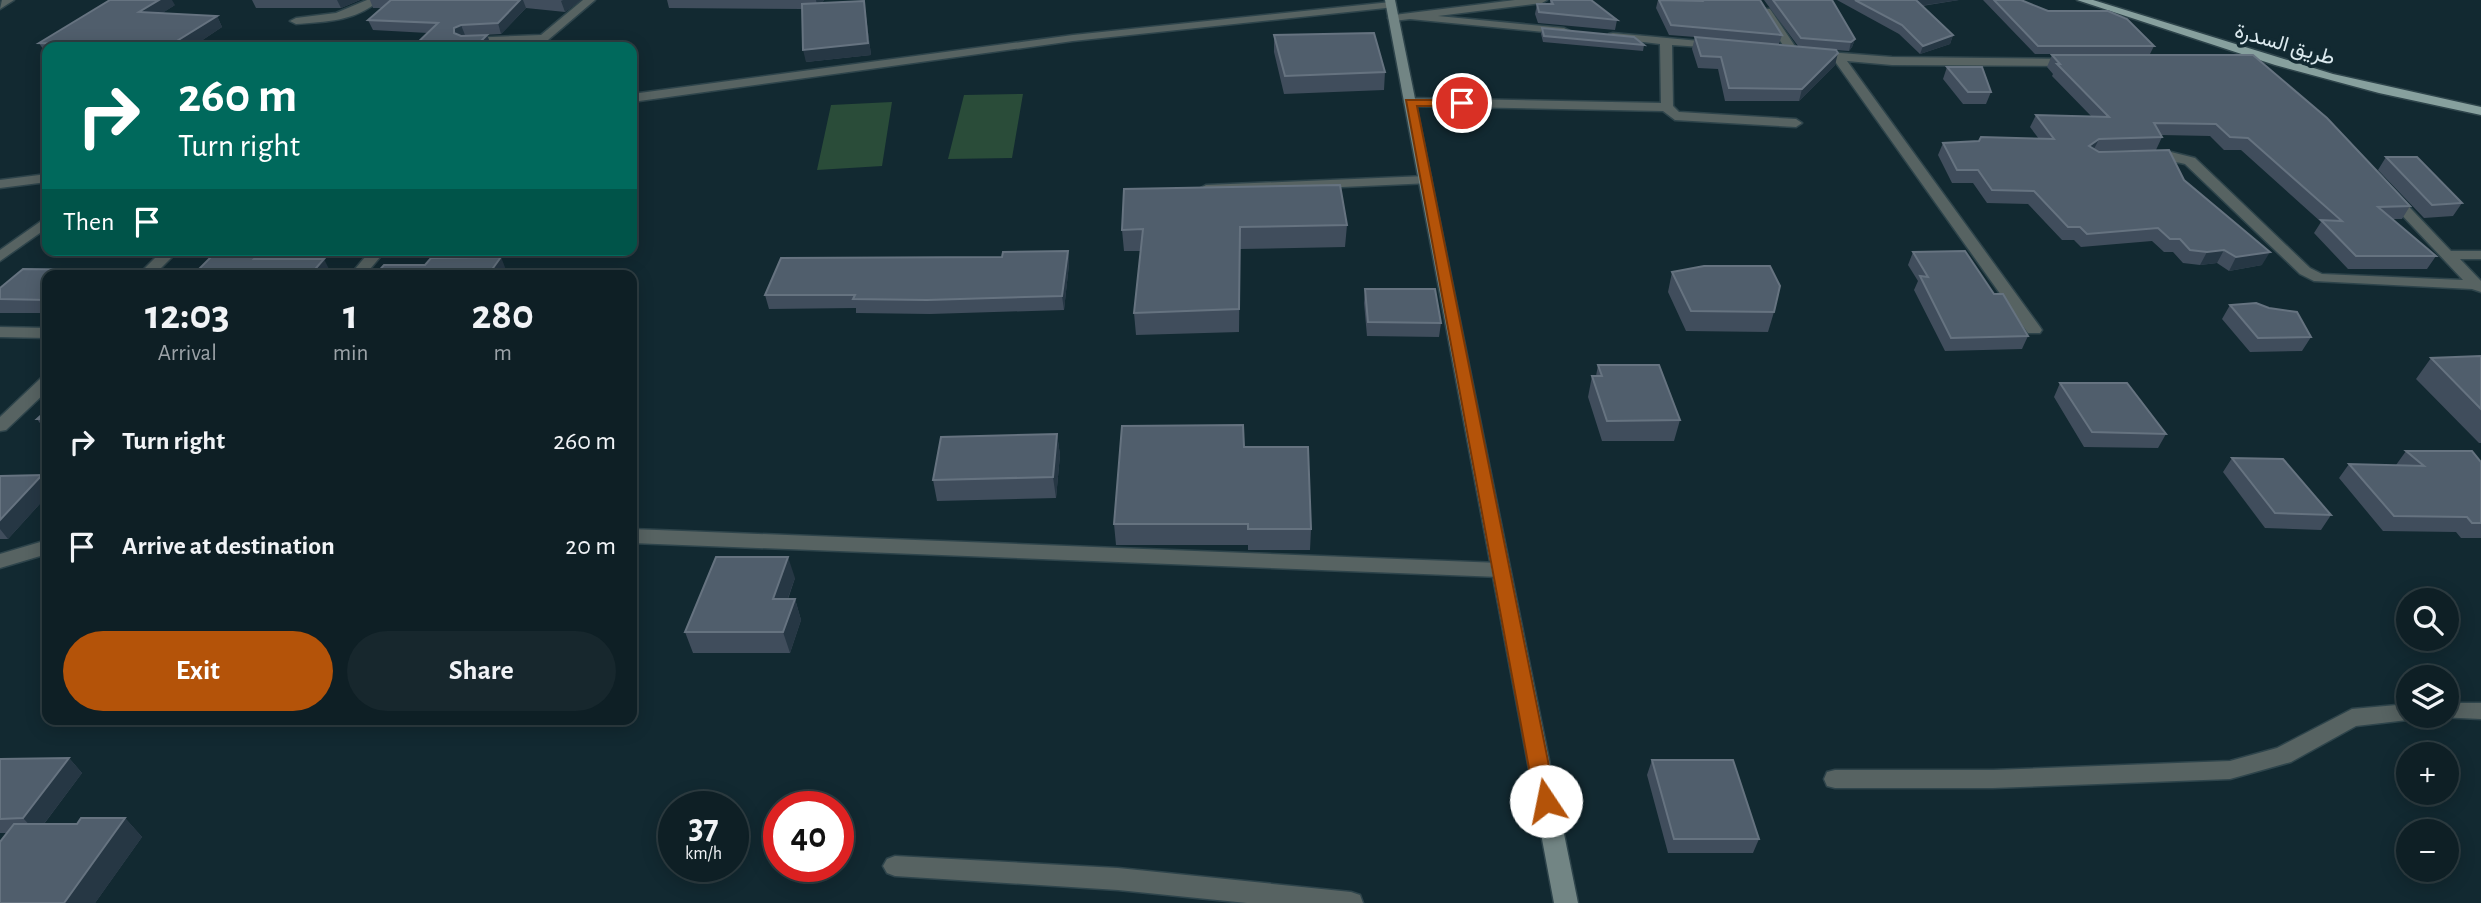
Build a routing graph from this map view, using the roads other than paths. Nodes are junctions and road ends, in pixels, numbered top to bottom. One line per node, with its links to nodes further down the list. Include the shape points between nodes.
1 (9, 0): 7 (street)
2 (374, 0): 10 (street, via 358,12)
3 (590, 0): 13 (street, via 544,38)
4 (1542, 0): 9 (street)
5 (2082, 0): 19 (main road, طريق السدرة)
6 (1760, 3): 17 (street)
7 (0, 6)
8 (1392, 8): 9 (street); 23 (street, via 1073,38); 24 (street)
9 (1414, 17): 11 (street)
10 (296, 21)
11 (1574, 32)
12 (1600, 35): 14 (street)
13 (465, 41)
14 (1667, 41): 15 (street); 25 (street)
15 (1726, 46)
16 (1780, 51): 17 (street)
17 (1793, 52): 18 (street)
18 (1838, 57): 21 (street); 43 (street)
19 (2258, 60): 20 (street); 22 (street); 26 (main road, طريق السدرة)
20 (2226, 61)
21 (2078, 62)
22 (2271, 75)
23 (637, 97)
24 (1410, 102): 25 (street); 30 (street)
25 (1667, 107): 27 (street, via 1675,116 1688,118)
26 (2481, 111)
27 (1796, 123)
28 (2132, 157): 42 (street, via 2171,156 2190,161 2305,271 2319,278)
29 (42, 179): 31 (street)
30 (1426, 180): 33 (street); 51 (street)
31 (0, 184)
32 (2383, 187): 35 (street)
33 (1195, 191)
34 (42, 225): 39 (street)
35 (2445, 255): 36 (street); 42 (street)
36 (2481, 255)
37 (166, 256): 40 (street)
38 (374, 256): 41 (street)
39 (0, 257)
40 (150, 270)
41 (361, 270)
42 (2478, 287)
43 (2034, 330)
44 (0, 332): 45 (street)
45 (42, 333)
46 (42, 387): 47 (street)
47 (0, 426)
48 (637, 536): 51 (street)
49 (42, 548): 50 (street)
50 (0, 561)
51 (1500, 570): 58 (street)
52 (2459, 710): 53 (street)
53 (2481, 711)
54 (2396, 714): 55 (street, via 2352,718 2283,756 2230,770 1993,779)
55 (1835, 779)
56 (895, 866): 57 (street, via 1118,879)
57 (1351, 903)
58 (1566, 903)

